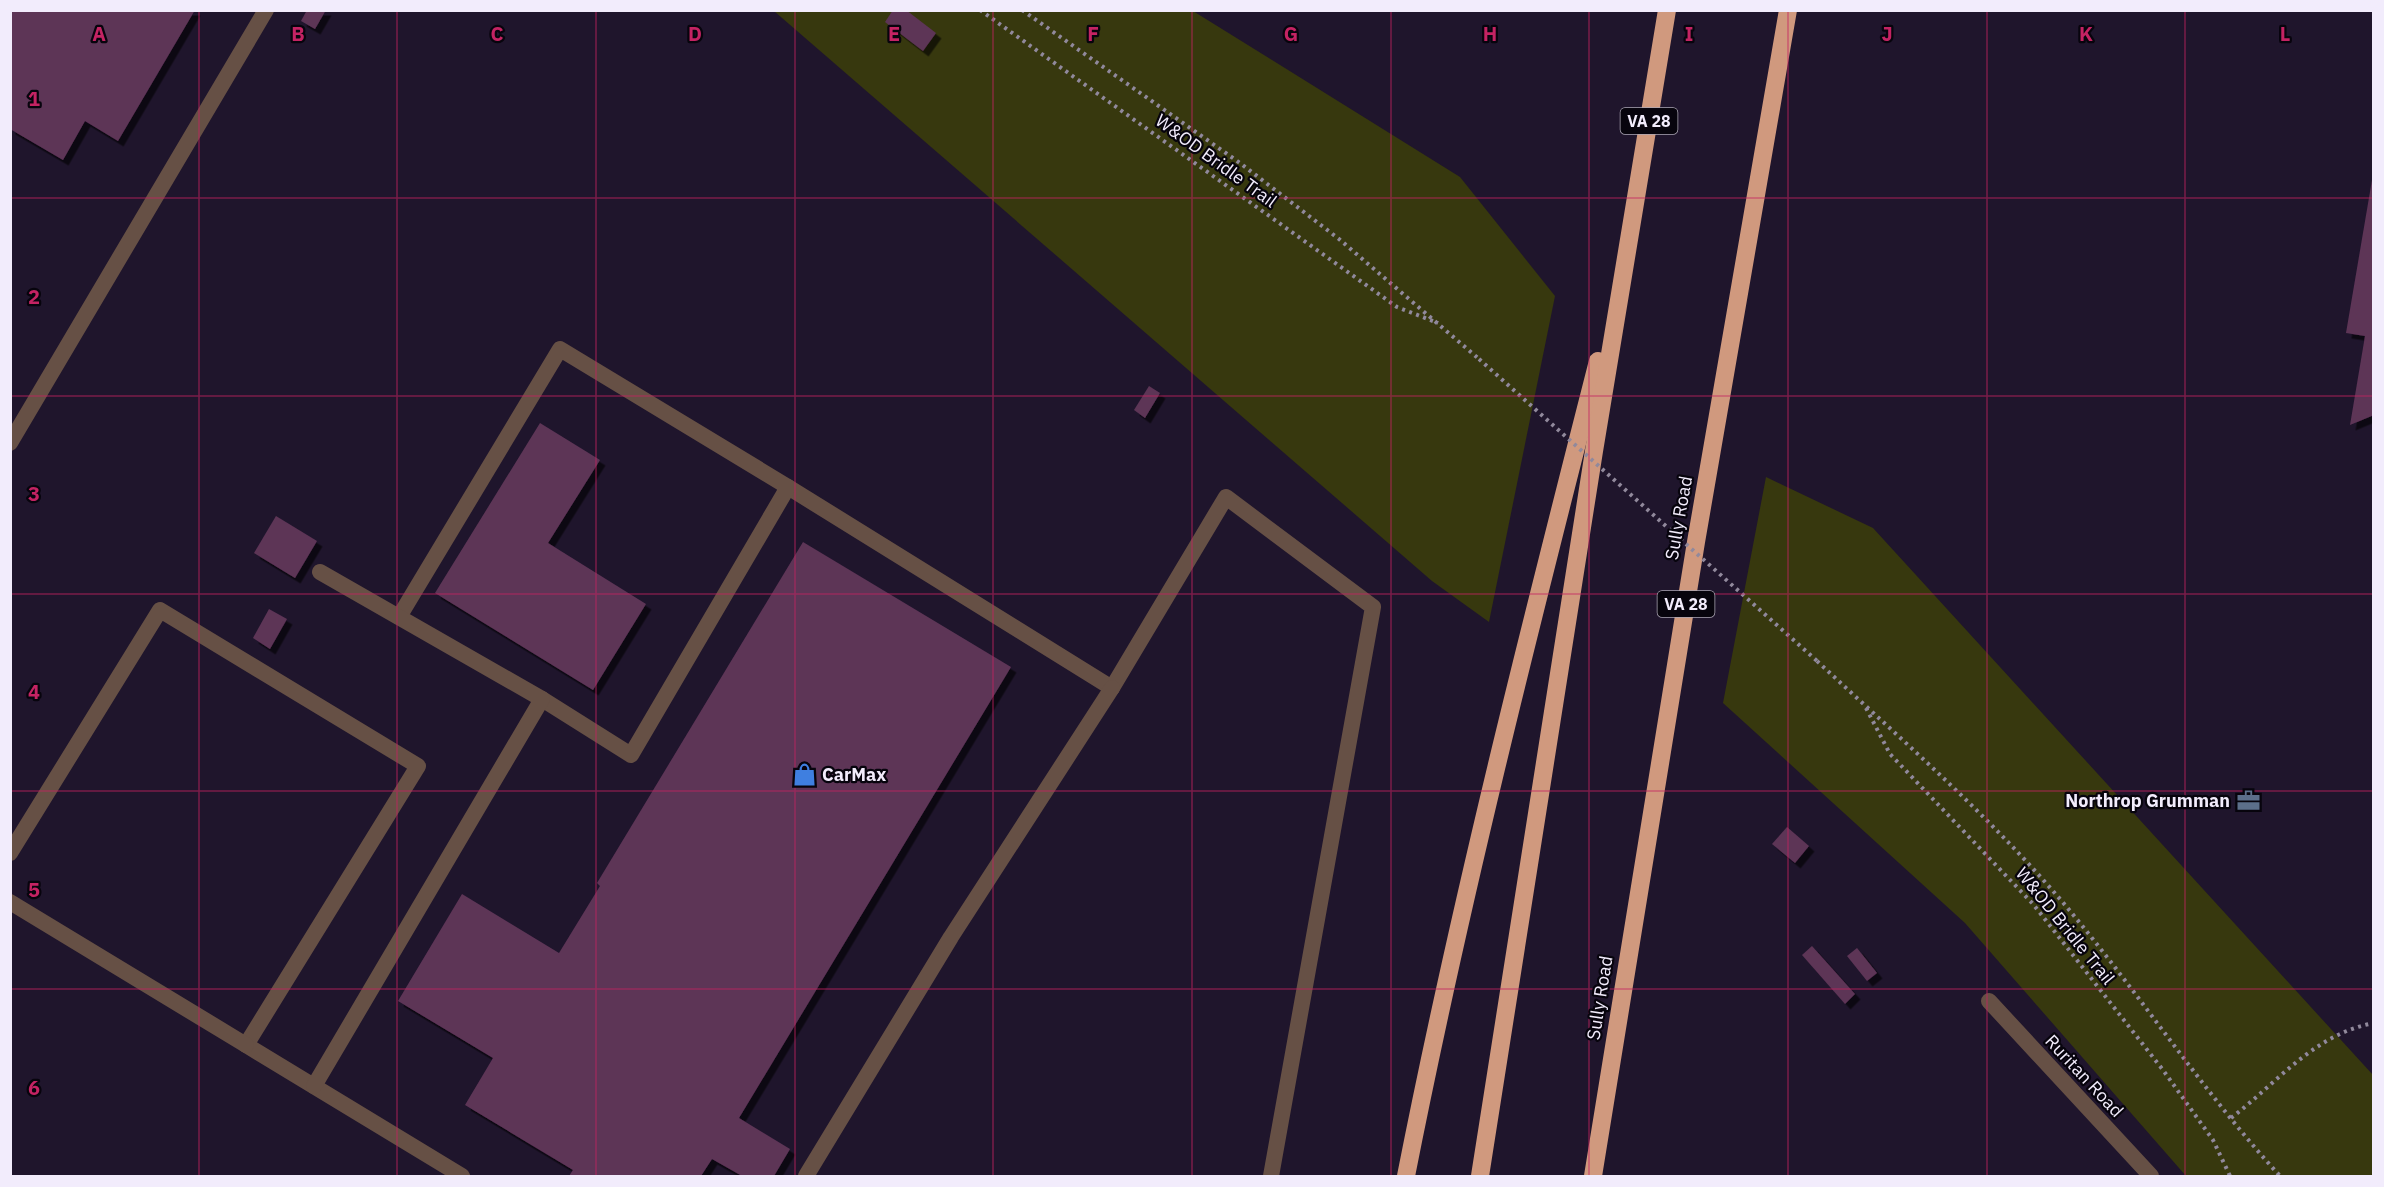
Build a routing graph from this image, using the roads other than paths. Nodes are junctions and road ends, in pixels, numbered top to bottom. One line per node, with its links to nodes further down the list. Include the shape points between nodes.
1 (266, 10): 5 (street)
2 (1667, 10): 4 (highway, VA 28)
3 (1789, 10): 21 (highway, Sully Road / VA 28, via 1696,542)
4 (1632, 231): 19 (highway, via 1527,639 1438,1012); 20 (highway, VA 28)
5 (10, 443)
6 (788, 487): 8 (street, via 560,349); 9 (street); 10 (street, via 631,755)
7 (320, 572): 8 (street)
8 (399, 617): 10 (street)
9 (1112, 688): 17 (street, via 951,937); 18 (street, via 1226,497 1373,606)
10 (542, 699): 15 (street)
11 (10, 854): 14 (street, via 160,610 418,766)
12 (10, 902): 14 (street)
13 (1989, 1001): 22 (street, Ruritan Road)
14 (246, 1045): 15 (street)
15 (314, 1086): 16 (street)
16 (462, 1176)
17 (806, 1176)
18 (1271, 1176)
19 (1406, 1176)
20 (1480, 1176)
21 (1593, 1176)
22 (2151, 1176)

